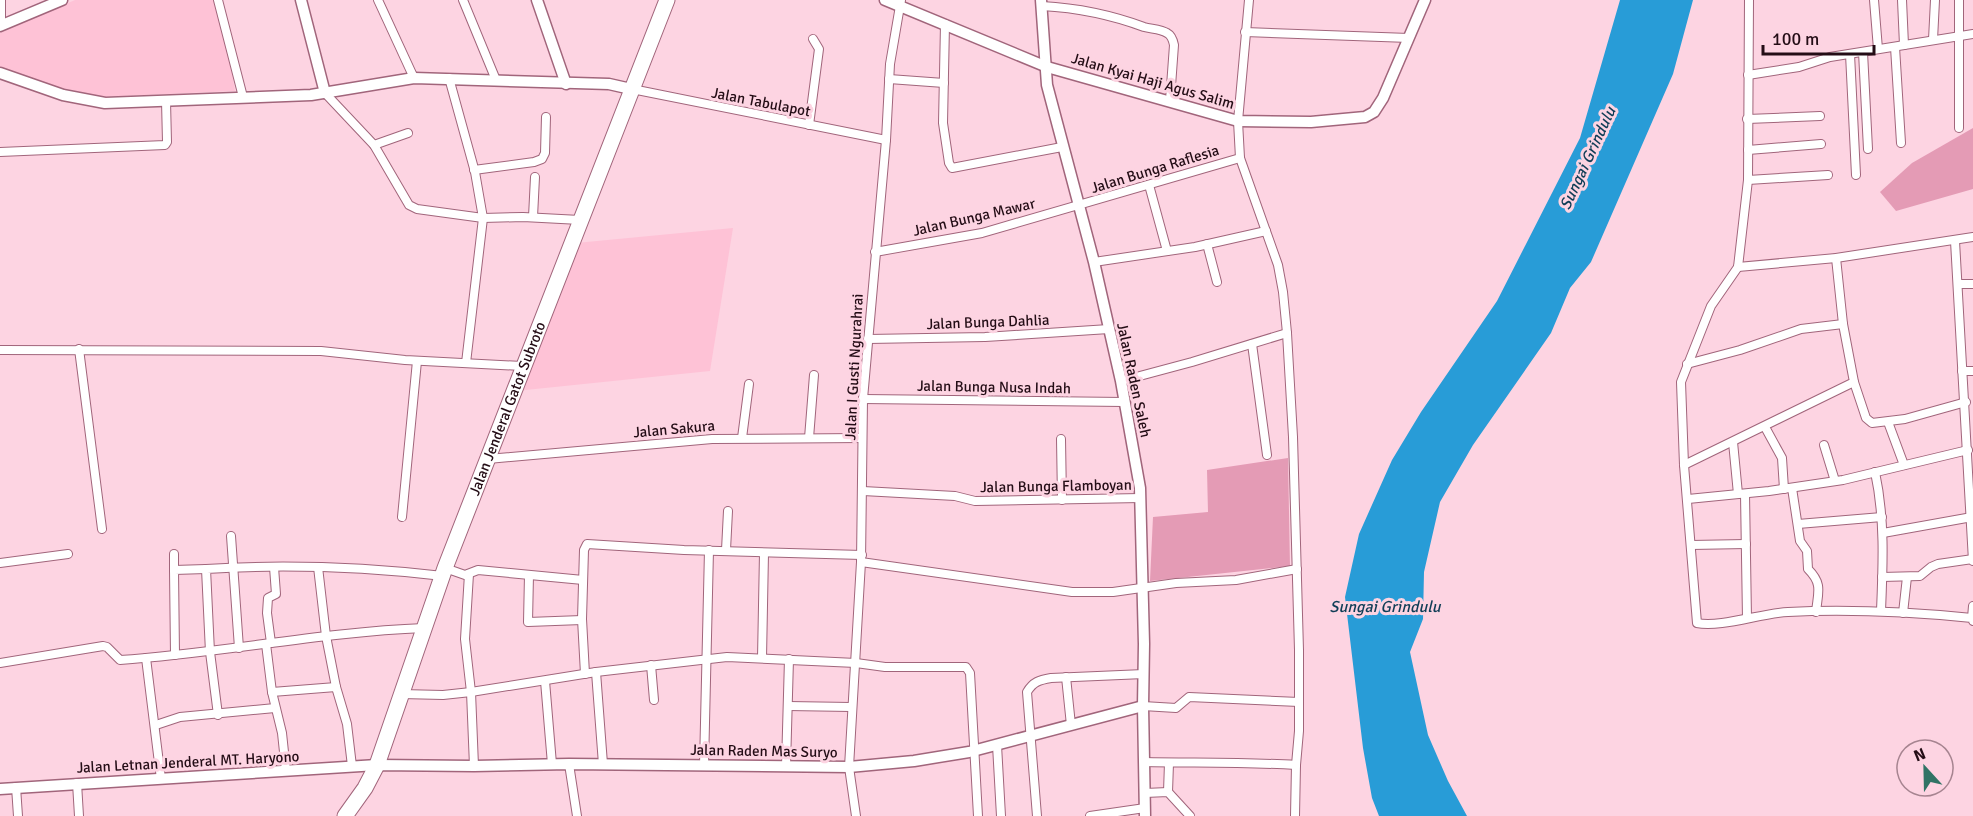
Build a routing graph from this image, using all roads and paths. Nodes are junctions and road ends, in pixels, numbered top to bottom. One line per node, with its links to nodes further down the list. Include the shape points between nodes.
1 (1, 0): 20 (street)
2 (62, 0): 20 (street)
3 (218, 0): 43 (street)
4 (301, 0): 42 (street)
5 (378, 0): 35 (street)
6 (463, 0): 38 (street)
7 (537, 0): 40 (street)
8 (667, 0): 41 (highway, Jalan Jenderal Gatot Subroto)
9 (885, 0): 17 (street, Jalan Kyai Haji Agus Salim)
10 (1249, 0): 21 (street)
11 (1425, 0): 24 (street, Jalan Kyai Haji Agus Salim)
12 (1749, 0): 34 (street)
13 (1874, 0): 29 (street)
14 (1902, 0): 27 (street)
15 (1935, 0): 26 (street)
16 (1959, 0): 23 (street)
17 (900, 3): 19 (street, Jalan Kyai Haji Agus Salim); 37 (street, Jalan I Gusti Ngurahrai)
18 (1042, 3): 32 (street, Jalan Raden Saleh); 44 (street, via 1129,20 1167,33 1174,45)
19 (945, 24): 32 (street, Jalan Kyai Haji Agus Salim); 39 (street)
20 (1, 25)
21 (1245, 32): 24 (street); 49 (street)
22 (1973, 34): 23 (street)
23 (1959, 36): 26 (street); 51 (street)
24 (1409, 38): 49 (street, Jalan Kyai Haji Agus Salim, via 1383,98 1374,112 1365,117 1311,122)
25 (813, 39): 50 (street, via 819,49)
26 (1933, 40): 27 (street)
27 (1904, 45): 28 (street)
28 (1895, 46): 29 (street); 54 (street)
29 (1878, 49): 30 (street)
30 (1863, 52): 31 (street); 58 (street)
31 (1850, 54): 34 (street); 64 (street)
32 (1047, 67): 44 (street, Jalan Kyai Haji Agus Salim); 57 (street, Jalan Raden Saleh, via 1047,85)
33 (0, 73): 45 (street, via 84,100)
34 (1748, 75): 48 (street)
35 (414, 78): 36 (street); 42 (street)
36 (450, 78): 38 (street); 62 (street)
37 (889, 79): 39 (street); 53 (street, Jalan I Gusti Ngurahrai)
38 (496, 80): 40 (street)
39 (944, 83): 57 (street, via 943,123 952,168)
40 (566, 84): 41 (street, via 609,84)
41 (631, 89): 50 (street, Jalan Tabulapot); 71 (highway, Jalan Jenderal Gatot Subroto)
42 (326, 93): 43 (street); 55 (street)
43 (243, 97): 45 (street)
44 (1170, 100): 49 (street, Jalan Kyai Haji Agus Salim)
45 (166, 101): 60 (street, via 165,145)
46 (1820, 116): 48 (street)
47 (546, 117): 62 (street, via 542,159)
48 (1748, 119): 59 (street)
49 (1238, 120): 61 (street)
50 (809, 125): 53 (street, Jalan Tabulapot)
51 (1959, 128)
52 (408, 133): 55 (street)
53 (886, 140): 77 (street, Jalan I Gusti Ngurahrai)
54 (1900, 143)
55 (374, 144): 70 (street, via 409,205)
56 (1821, 144): 59 (street)
57 (1062, 147): 68 (street, Jalan Raden Saleh)
58 (1868, 149)
59 (1748, 150): 66 (street)
60 (0, 152)
61 (1239, 158): 67 (street, Jalan Bunga Raflesia); 72 (street)
62 (474, 170): 70 (street)
63 (1828, 175): 66 (street)
64 (1856, 175)
65 (536, 177): 69 (street)
66 (1748, 180): 80 (street)
67 (1149, 185): 68 (street, Jalan Bunga Raflesia); 76 (street)
68 (1078, 206): 77 (street, Jalan Bunga Mawar, via 982,232); 79 (street, Jalan Raden Saleh)
69 (534, 217): 70 (street); 71 (street)
70 (483, 218): 92 (street)
71 (580, 220): 94 (highway, Jalan Jenderal Gatot Subroto)
72 (1266, 231): 75 (street); 86 (street, via 1278,265)
73 (1973, 237): 74 (street)
74 (1955, 241): 78 (street); 82 (street)
75 (1207, 244): 76 (street); 81 (street)
76 (1167, 251): 79 (street)
77 (875, 252): 87 (street, Jalan I Gusti Ngurahrai)
78 (1836, 258): 80 (street); 84 (street)
79 (1094, 262): 85 (street, Jalan Raden Saleh)
80 (1738, 267): 93 (street, via 1711,306)
81 (1217, 282)
82 (1958, 284): 83 (street); 95 (street)
83 (1973, 284)
84 (1843, 324): 93 (street, via 1801,329); 99 (street)
85 (1109, 329): 87 (street, Jalan Bunga Dahlia); 98 (street, Jalan Raden Saleh)
86 (1287, 333): 88 (street); 148 (street)
87 (868, 339): 101 (street, Jalan I Gusti Ngurahrai)
88 (1252, 344): 98 (street); 113 (street)
89 (79, 349): 90 (street); 91 (street, via 321,351); 131 (street)
90 (0, 350)
91 (417, 361): 92 (street); 126 (street)
92 (466, 363): 94 (street)
93 (1687, 364): 115 (street, via 1681,382)
94 (522, 366): 114 (highway, Jalan Jenderal Gatot Subroto)
95 (1962, 371): 96 (street); 103 (street)
96 (1973, 371)
97 (814, 375): 107 (street)
98 (1121, 381): 102 (street, Jalan Raden Saleh)
99 (1854, 382): 104 (street, via 1866,418 1872,423); 105 (street)
100 (749, 384): 106 (street)
101 (863, 399): 102 (street, Jalan Bunga Nusa Indah); 108 (street, Jalan I Gusti Ngurahrai)
102 (1124, 402): 122 (street, Jalan Raden Saleh)
103 (1966, 402): 104 (street); 112 (street)
104 (1888, 422): 116 (street)
105 (1765, 427): 110 (street); 119 (street, via 1782,458)
106 (742, 438): 107 (street, Jalan Sakura); 114 (street, Jalan Sakura)
107 (809, 438): 108 (street, Jalan Sakura)
108 (862, 438): 120 (street, Jalan I Gusti Ngurahrai)
109 (1060, 439): 124 (street)
110 (1733, 442): 115 (street); 121 (street)
111 (1824, 445): 118 (street)
112 (1968, 450): 116 (street); 128 (street)
113 (1267, 455)
114 (488, 459): 150 (highway, Jalan Jenderal Gatot Subroto)
115 (1684, 465): 123 (street)
116 (1904, 465): 117 (street)
117 (1875, 472): 118 (street); 127 (street)
118 (1835, 481): 119 (street)
119 (1788, 488): 121 (street); 129 (street)
120 (863, 491): 124 (street, Jalan Bunga Flamboyan, via 955,496 975,501); 141 (street, Jalan I Gusti Ngurahrai)
121 (1741, 494): 123 (street); 134 (street)
122 (1141, 498): 124 (street, Jalan Bunga Flamboyan); 156 (street, Jalan Raden Saleh)
123 (1688, 499): 135 (street)
124 (1062, 500)
125 (728, 512): 137 (street)
126 (402, 517)
127 (1882, 517): 129 (street); 132 (street)
128 (1972, 517): 130 (street); 132 (street)
129 (1798, 524): 159 (street, via 1808,569 1819,585)
130 (1972, 527): 142 (street)
131 (102, 529)
132 (1882, 533): 153 (street)
133 (231, 536): 146 (street)
134 (1746, 544): 135 (street); 161 (street)
135 (1691, 545): 161 (street, via 1697,623)
136 (709, 550): 137 (street); 155 (street, via 592,543 585,547); 171 (street)
137 (726, 550): 138 (street)
138 (764, 553): 141 (street); 172 (street)
139 (68, 554): 143 (street)
140 (174, 554): 149 (street)
141 (862, 559): 156 (street, via 1072,592); 175 (street, Jalan I Gusti Ngurahrai)
142 (1973, 560): 154 (street, via 1938,564 1920,576)
143 (0, 563)
144 (274, 567): 145 (street); 146 (street); 166 (street, via 276,594 268,598)
145 (318, 567): 150 (street); 165 (street)
146 (233, 568): 147 (street); 167 (street)
147 (206, 569): 149 (street); 168 (street)
148 (1297, 569): 156 (street, via 1236,580); 187 (street)
149 (174, 570): 169 (street)
150 (438, 573): 151 (street); 164 (highway, Jalan Jenderal Gatot Subroto)
151 (469, 574): 152 (street, via 478,570); 184 (street, via 465,639)
152 (529, 575): 155 (street); 163 (street, via 528,622)
153 (1882, 577): 154 (street); 158 (street)
154 (1906, 577): 160 (street)
155 (583, 580): 163 (street)
156 (1143, 587): 179 (street, Jalan Raden Saleh)
157 (1973, 606): 162 (street)
158 (1881, 611): 159 (street); 160 (street)
159 (1816, 612): 161 (street)
160 (1903, 612): 162 (street)
161 (1747, 618)
162 (1973, 619)
163 (582, 620): 178 (street)
164 (414, 629): 165 (street); 185 (highway, Jalan Jenderal Gatot Subroto)
165 (326, 636): 166 (street); 182 (street)
166 (268, 643): 167 (street); 183 (street)
167 (239, 648): 168 (street)
168 (210, 652): 169 (street); 192 (street)
169 (175, 655): 170 (street)
170 (146, 658): 174 (street, via 119,660 103,646); 193 (street)
171 (705, 658): 172 (street); 176 (street); 207 (street)
172 (762, 658): 173 (street)
173 (789, 659): 175 (street); 188 (street)
174 (0, 663)
175 (856, 663): 190 (street, Jalan I Gusti Ngurahrai); 197 (street, via 966,667 970,673)
176 (651, 665): 177 (street); 186 (street)
177 (596, 672): 178 (street); 202 (street)
178 (585, 674): 181 (street)
179 (1144, 674): 180 (street); 189 (street, Jalan Raden Saleh)
180 (1066, 677): 194 (street); 195 (street, via 1031,685 1027,692)
181 (545, 681): 184 (street); 200 (street)
182 (336, 687): 183 (street); 205 (street, via 347,724)
183 (272, 692): 191 (street)
184 (471, 692): 185 (street); 206 (street)
185 (401, 694): 203 (highway, Jalan Jenderal Gatot Subroto)
186 (654, 700)
187 (1299, 702): 189 (street, via 1189,697 1176,708); 204 (street)
188 (788, 706): 190 (street); 208 (street)
189 (1143, 706): 194 (street, Jalan Raden Mas Suryo); 198 (street, Jalan Raden Saleh)
190 (851, 707): 209 (street, Jalan I Gusti Ngurahrai)
191 (275, 708): 192 (street); 210 (street)
192 (218, 715): 193 (street, via 180,717)
193 (156, 725): 211 (street)
194 (1071, 725): 195 (street, Jalan Raden Mas Suryo)
195 (1032, 735): 196 (street, Jalan Raden Mas Suryo); 225 (street)
196 (997, 745): 197 (street, Jalan Raden Mas Suryo); 224 (street)
197 (973, 751): 209 (street, Jalan Raden Mas Suryo); 223 (street)
198 (1144, 762): 199 (street); 216 (street, Jalan Raden Saleh)
199 (1169, 763): 204 (street); 215 (street)
200 (552, 764): 201 (street, Jalan Raden Mas Suryo); 206 (street, Jalan Raden Mas Suryo)
201 (569, 764): 202 (street, Jalan Raden Mas Suryo); 221 (street)
202 (603, 764): 207 (street, Jalan Raden Mas Suryo)
203 (377, 765): 205 (street, Jalan Letnan Jenderal MT. Haryono); 206 (street, Jalan Raden Mas Suryo); 220 (highway, Jalan Jenderal Gatot Subroto)
204 (1296, 765): 228 (street)
205 (352, 766): 210 (street, Jalan Letnan Jenderal MT. Haryono)
206 (474, 766)
207 (704, 766): 208 (street, Jalan Raden Mas Suryo)
208 (786, 766): 209 (street, Jalan Raden Mas Suryo)
209 (849, 767): 222 (street, Jalan I Gusti Ngurahrai)
210 (286, 771): 211 (street, Jalan Letnan Jenderal MT. Haryono)
211 (161, 779): 212 (street, Jalan Letnan Jenderal MT. Haryono)
212 (77, 783): 213 (street, Jalan Letnan Jenderal MT. Haryono); 219 (street)
213 (16, 787): 214 (street, Jalan Letnan Jenderal MT. Haryono); 218 (street)
214 (0, 789)
215 (1168, 792): 216 (street); 227 (street)
216 (1145, 793): 217 (street, Jalan Raden Saleh)
217 (1145, 812): 226 (street)
218 (18, 816)
219 (80, 816)
220 (345, 816)
221 (577, 816)
222 (856, 816)
223 (978, 816)
224 (1001, 816)
225 (1037, 816)
226 (1090, 816)
227 (1190, 816)
228 (1295, 816)

